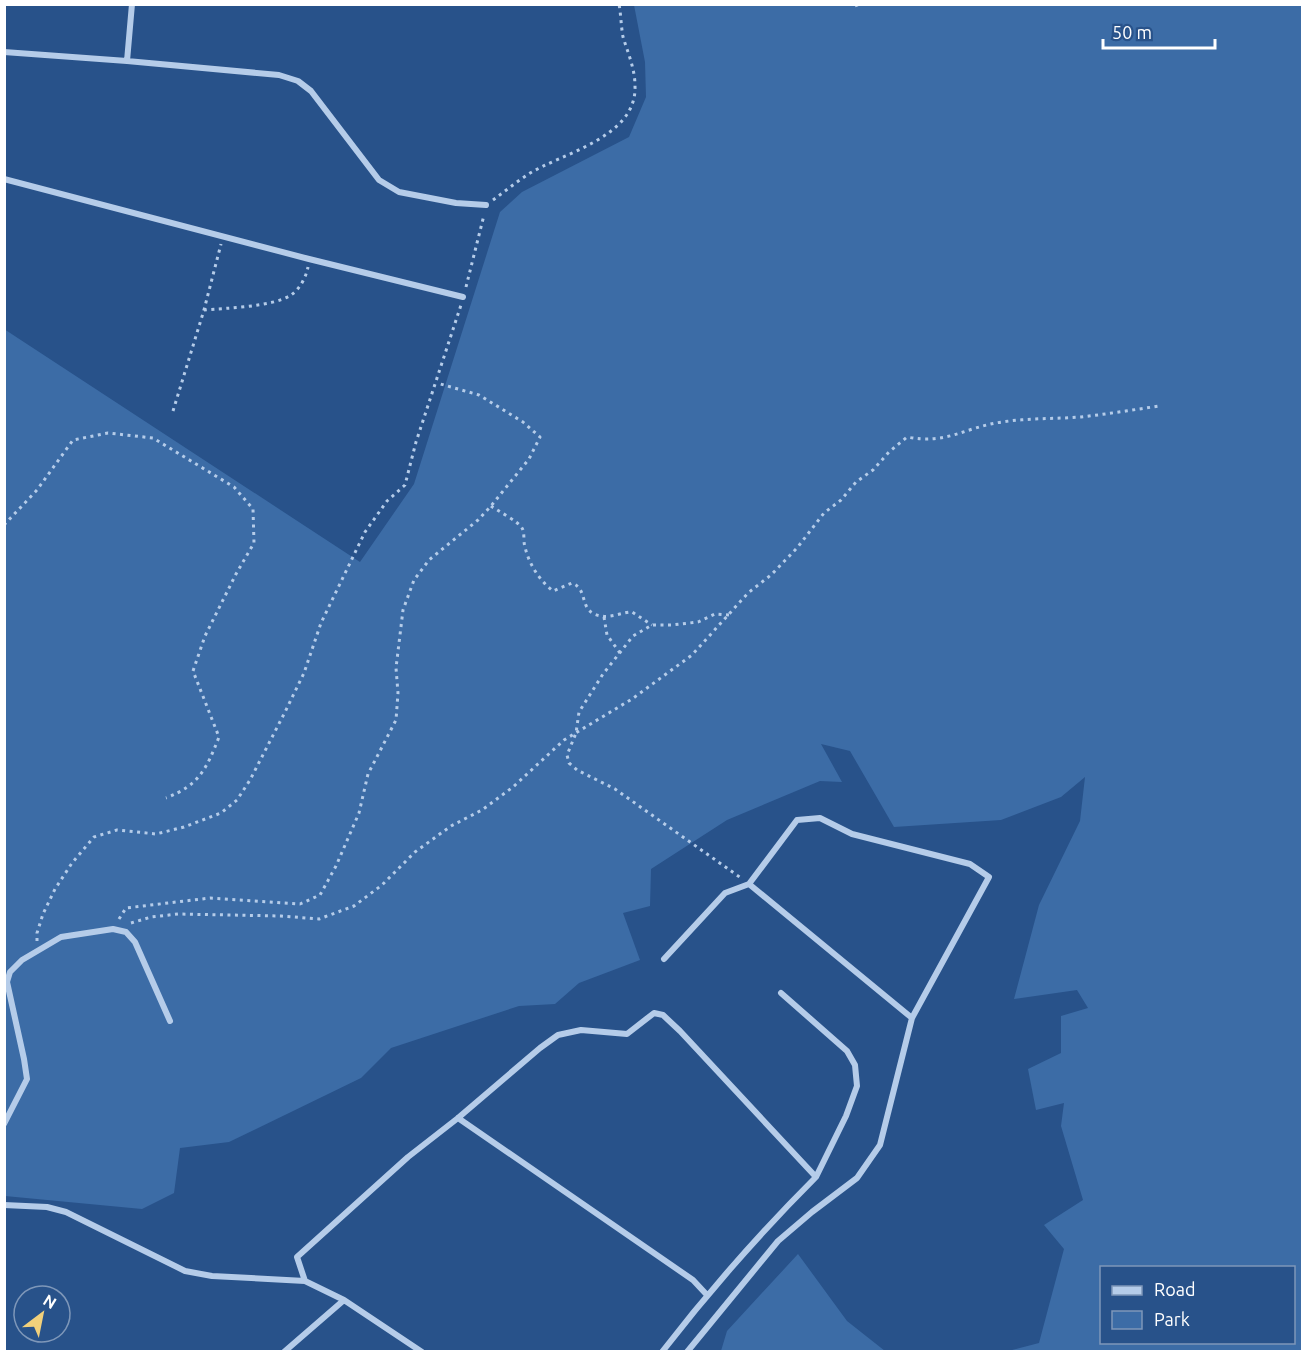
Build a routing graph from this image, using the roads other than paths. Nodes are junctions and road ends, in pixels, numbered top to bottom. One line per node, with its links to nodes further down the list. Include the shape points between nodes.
1 (132, 4): 3 (street)
2 (4, 52): 3 (street)
3 (127, 61): 5 (street, via 279,75 298,81 325,107 379,180 399,192)
4 (4, 179): 6 (street)
5 (486, 205)
6 (463, 297)
7 (749, 884): 8 (street, via 725,892); 10 (street); 10 (street, via 797,819 820,818 852,834 969,864 989,877)
8 (664, 959)
9 (781, 993): 14 (street, via 847,1051 855,1065 857,1086)
10 (912, 1018): 22 (street, via 880,1145 857,1178 778,1241)
11 (170, 1021): 13 (street, via 135,942 126,933 113,929 61,937 10,972 7,982 27,1079)
12 (459, 1118): 14 (street, via 558,1035 581,1030 627,1034 654,1013 663,1015 688,1039); 16 (street, via 408,1157 297,1257); 17 (street, via 693,1280)
13 (4, 1124)
14 (816, 1177): 17 (street)
15 (4, 1205): 16 (street, via 66,1212 185,1271)
16 (305, 1281): 18 (street)
17 (707, 1295): 21 (street)
18 (344, 1300): 19 (street); 20 (street)
19 (284, 1352)
20 (422, 1352)
21 (662, 1352)
22 (687, 1352)

